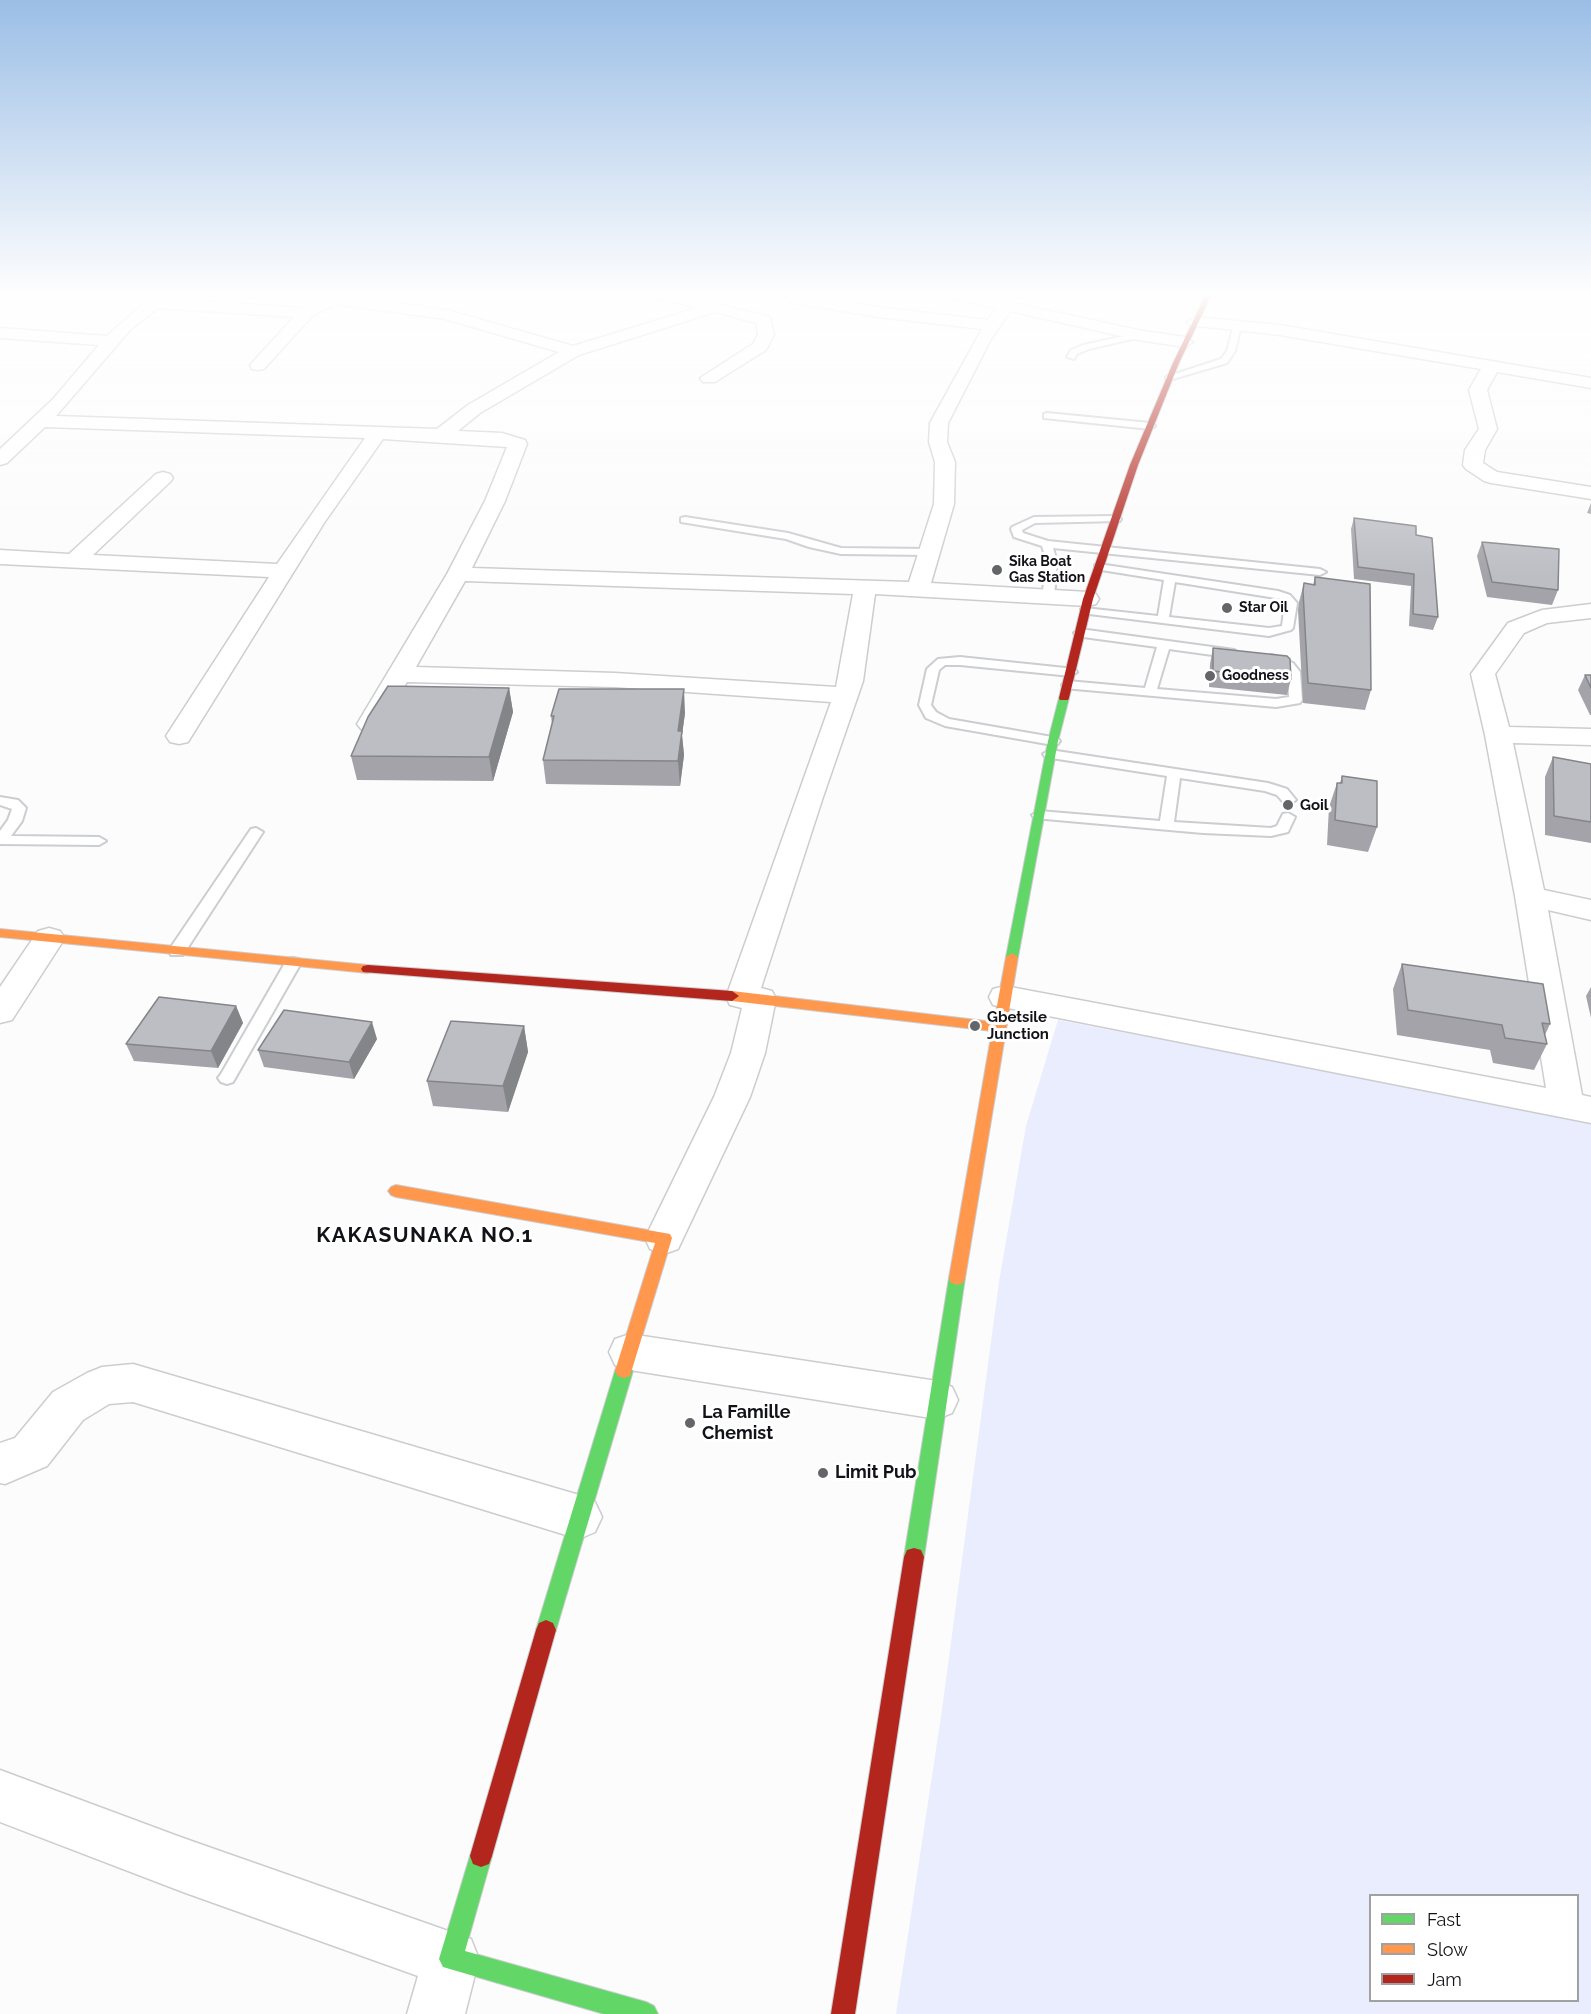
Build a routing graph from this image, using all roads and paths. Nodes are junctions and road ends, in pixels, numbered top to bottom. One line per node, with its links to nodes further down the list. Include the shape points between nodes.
1 (71, 388): 7 (street)
2 (510, 388): 10 (street)
3 (958, 388): 18 (street, via 939,423 938,442 945,462 944,504)
4 (1165, 388): 8 (main road)
5 (1479, 388): 13 (street, via 1488,429 1475,450 1473,465 1491,477)
6 (1047, 416): 8 (lane)
7 (42, 421): 9 (street); 11 (street)
8 (1150, 426): 14 (main road)
9 (377, 434): 10 (street); 22 (street)
10 (441, 435): 24 (street, via 502,439 518,444 495,501)
11 (0, 459)
12 (163, 478): 20 (street)
13 (1591, 493)
14 (1116, 519): 16 (lane, via 1034,520 1016,529 1017,535); 17 (main road)
15 (684, 520): 18 (lane, via 788,536 841,551)
16 (1047, 544): 17 (lane); 28 (lane, via 1052,562)
17 (1105, 549): 21 (main road); 23 (lane)
18 (928, 552): 27 (street)
19 (0, 556): 20 (street)
20 (75, 560): 22 (street)
21 (1099, 567): 25 (lane); 29 (main road)
22 (283, 571): 40 (street)
23 (1320, 572)
24 (458, 574): 26 (street); 34 (street)
25 (1170, 577): 31 (lane); 31 (lane, via 1286,597 1291,603 1287,628 1269,632 1245,623)
26 (865, 588): 27 (street); 37 (street)
27 (918, 589): 28 (street)
28 (1048, 597): 29 (street)
29 (1086, 605): 31 (lane); 32 (main road)
30 (1591, 611): 39 (street, via 1542,617 1516,628 1495,655 1483,674)
31 (1163, 618)
32 (1080, 633): 33 (lane); 35 (main road)
33 (1164, 644): 36 (lane); 36 (lane, via 1280,661 1294,672 1296,700 1276,703 1245,695)
34 (401, 674): 37 (street, via 615,680); 38 (street)
35 (1070, 678): 36 (lane); 42 (main road); 42 (lane, via 960,661 942,662 933,669 925,705 931,716)
36 (1150, 693)
37 (846, 695): 58 (street, via 774,908)
38 (365, 732)
39 (1498, 735): 41 (street); 52 (street)
40 (179, 736)
41 (1591, 737)
42 (1052, 748): 43 (lane); 46 (main road)
43 (1174, 773): 45 (lane, via 1268,787 1282,792); 48 (lane)
44 (0, 801): 50 (lane, via 19,808 15,821)
45 (1289, 801)
46 (1039, 815): 48 (lane); 60 (main road)
47 (1288, 817): 48 (lane, via 1283,829 1271,832)
48 (1166, 826)
49 (256, 832): 56 (lane)
50 (0, 840): 51 (lane)
51 (99, 841)
52 (1530, 896): 53 (street); 62 (street)
53 (1591, 910)
54 (0, 933): 55 (main road)
55 (49, 938): 56 (main road); 59 (street)
56 (177, 951): 57 (main road)
57 (293, 963): 58 (main road); 61 (lane)
58 (751, 998): 60 (main road); 64 (street, via 748,1053 732,1097)
59 (0, 1012)
60 (1002, 1012): 62 (street); 66 (main road)
61 (227, 1078)
62 (1579, 1108)
63 (396, 1191): 64 (main road)
64 (664, 1238): 65 (main road)
65 (630, 1352): 66 (street); 68 (main road)
66 (937, 1400): 73 (main road)
67 (0, 1463): 68 (street, via 31,1452 68,1406 102,1386 133,1383)
68 (579, 1517): 70 (main road)
69 (0, 1796): 70 (street)
70 (451, 1959): 71 (street); 72 (main road)
71 (436, 2014)
72 (646, 2014)
73 (843, 2014)

